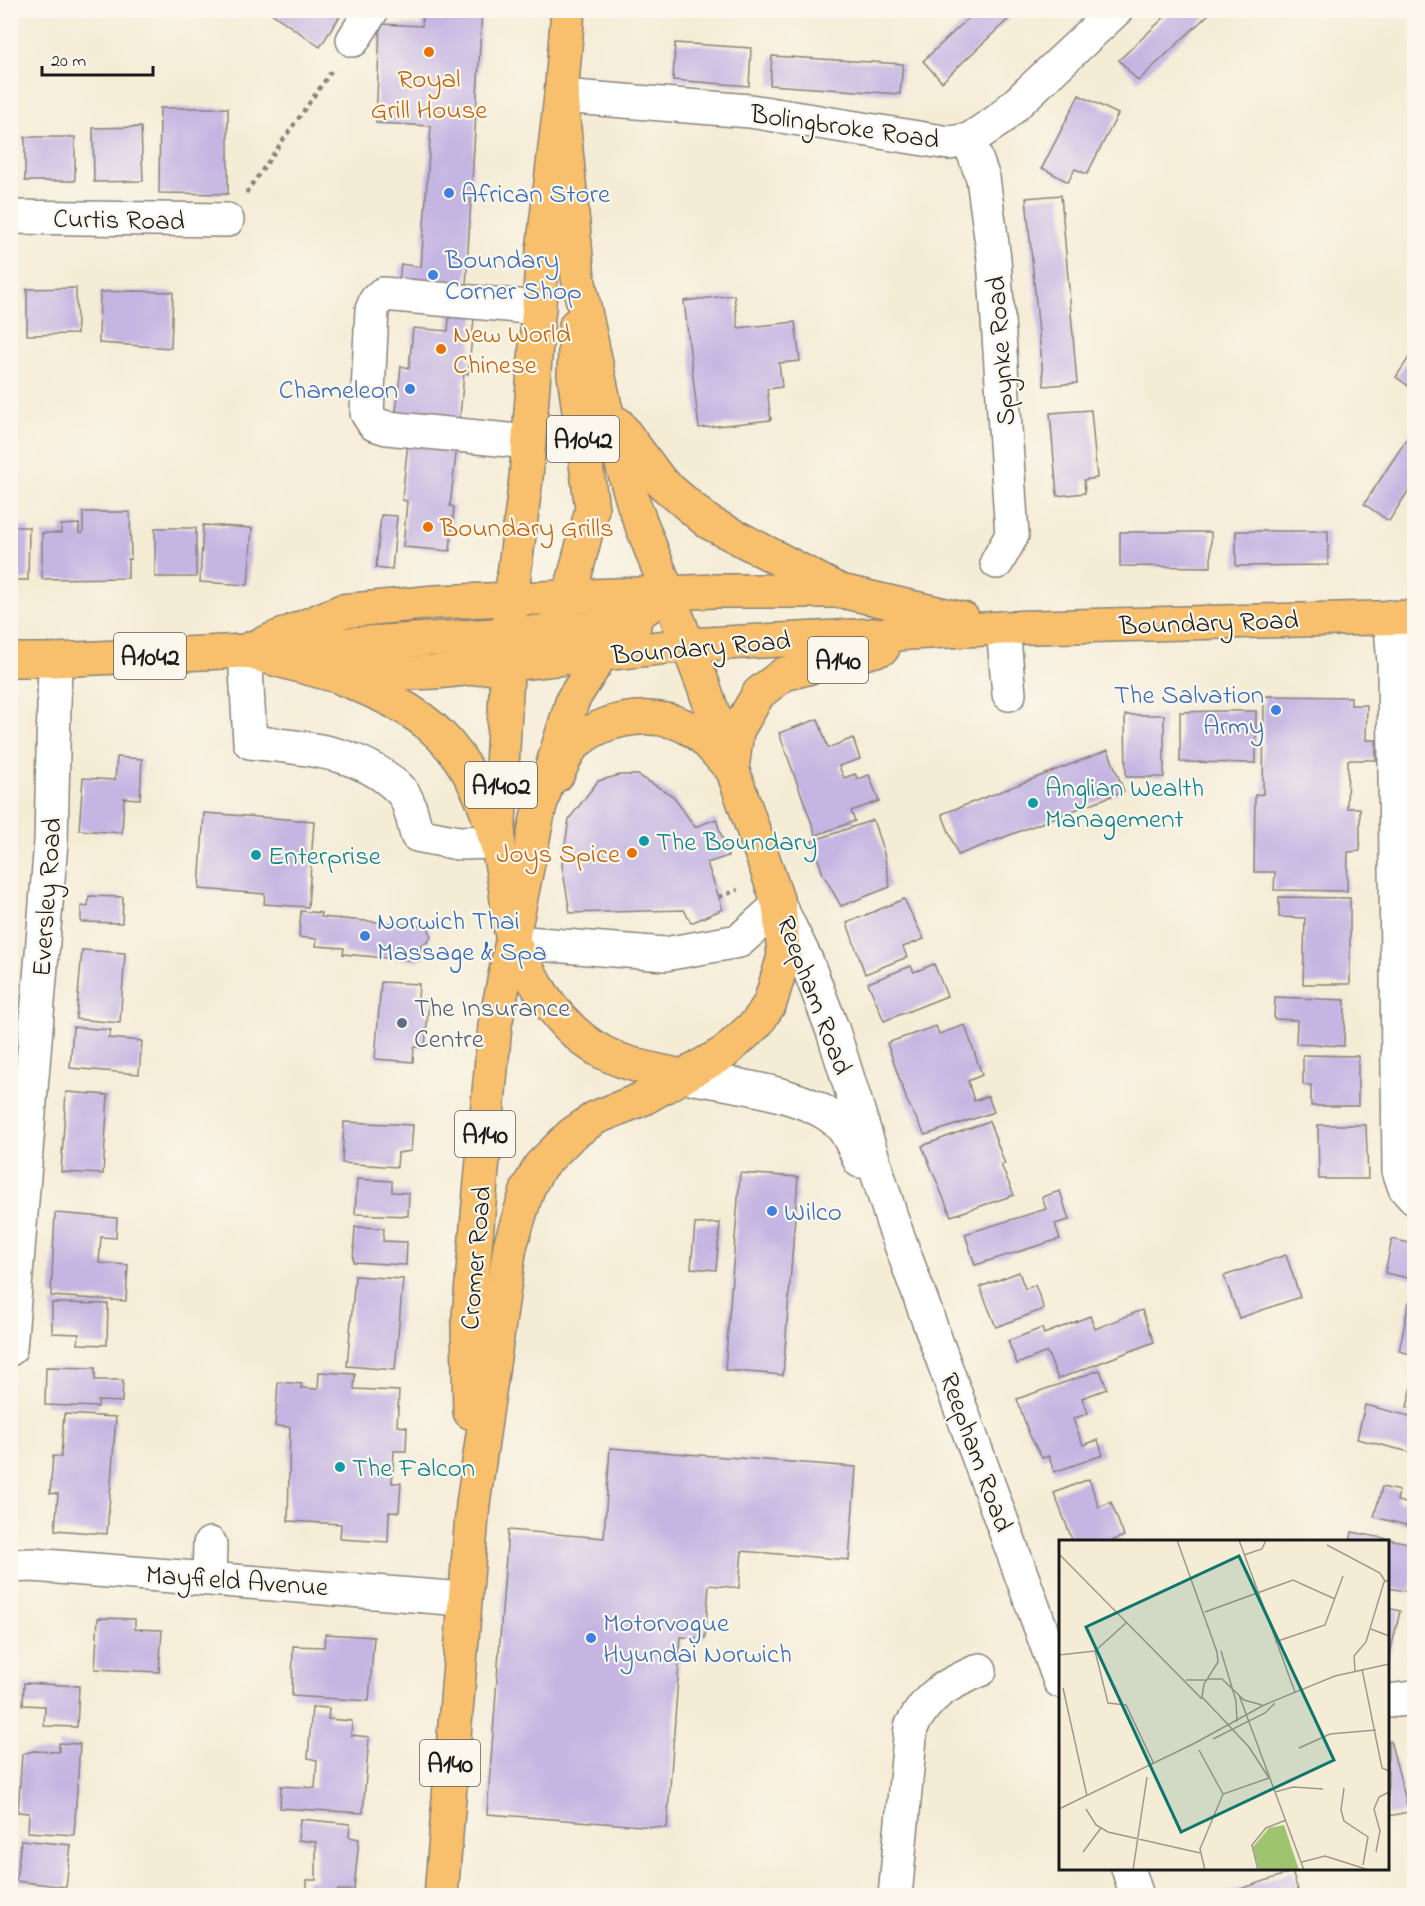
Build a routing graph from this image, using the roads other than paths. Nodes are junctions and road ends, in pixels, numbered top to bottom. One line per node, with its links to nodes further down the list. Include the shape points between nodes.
1 (372, 10): 4 (street)
2 (568, 10): 5 (main road, A1402)
3 (1116, 10): 6 (street, Bolingbroke Road, via 999,120)
4 (353, 40)
5 (561, 96): 6 (street, Bolingbroke Road, via 750,111 949,142); 9 (main road, A1402); 10 (main road, A1402)
6 (969, 140): 13 (street, Spynke Road, via 983,178 994,259 1012,535)
7 (10, 217): 8 (street, Curtis Road)
8 (227, 220)
9 (578, 278): 11 (main road, A140); 16 (main road, A1042, via 574,374 592,508)
10 (539, 308): 12 (main road, A1402); 12 (street, via 383,294 372,310 367,413 374,424)
11 (605, 406): 14 (main road, A140, via 661,482 708,522); 15 (main road, A140, via 634,505)
12 (528, 442): 17 (main road, A1402)
13 (997, 562)
14 (841, 591): 15 (main road, Boundary Road / A140); 20 (main road, Boundary Road / A140)
15 (669, 592): 16 (main road, Boundary Road / A140); 19 (main road, Cromer Road / A140); 22 (main road, A140)
16 (568, 598): 17 (main road, Boundary Road / A140); 21 (main road, A1042)
17 (511, 599): 23 (main road, A1042, via 358,605); 24 (main road, Cromer Road / A1402)
18 (1402, 617): 20 (main road, Boundary Road / A140); 37 (street, via 1394,662 1399,1171 1405,1188)
19 (626, 626): 21 (main road); 22 (main road, via 650,625); 25 (main road, Cromer Road / A140, via 610,641)
20 (1003, 628): 22 (main road, Boundary Road / A1042); 29 (street); 30 (main road, Boundary Road / A140, via 902,642 784,674 759,693 737,731)
21 (543, 633): 24 (main road)
22 (687, 645): 25 (main road, Boundary Road / A1042); 30 (main road, A140)
23 (245, 651): 24 (main road); 27 (main road, A1042); 28 (main road, A1042); 32 (street, via 250,742 321,750 368,766 403,792 417,835 458,843)
24 (507, 651): 25 (main road, Boundary Road / A1042); 28 (main road, A1042); 32 (main road, Cromer Road / A1402)
25 (602, 656): 31 (main road, Cromer Road / A140, via 573,699)
26 (10, 660): 27 (main road, A1042)
27 (55, 660): 36 (street, Eversley Road, via 51,842)
28 (337, 676): 32 (main road, Cromer Road / A1042, via 382,695 428,723 444,738 475,783)
29 (1009, 694)
30 (732, 769): 31 (main road, Reepham Road / A140, via 697,733 673,723 639,718 606,723 573,746); 33 (main road, Reepham Road / A140)
31 (539, 809): 34 (main road, Cromer Road / A140)
32 (498, 842): 34 (main road, Cromer Road / A140)
33 (779, 905): 34 (street, via 739,941 665,954); 35 (main road, Reepham Road / A140, via 784,956 770,1003 757,1023 724,1053); 38 (street, Reepham Road, via 806,960 833,1032)
34 (514, 942): 35 (main road, Reepham Road / A140, via 530,975 569,1030 594,1050 634,1066); 40 (main road, Cromer Road / A140, via 495,1025 468,1327)
35 (683, 1076): 38 (street, Reepham Road, via 787,1097 809,1104 834,1121 842,1127); 40 (main road, Cromer Road / A140, via 642,1099 595,1118 540,1166 528,1188 510,1246)
36 (20, 1117): 39 (street, Eversley Road)
37 (1414, 1198)
38 (893, 1223): 46 (street, Reepham Road)
39 (10, 1349)
40 (472, 1504): 44 (main road, Cromer Road / A140)
41 (210, 1544): 43 (street)
42 (10, 1566): 43 (street, Mayfield Avenue)
43 (209, 1578): 44 (street, Mayfield Avenue)
44 (463, 1599): 50 (main road, Cromer Road / A140)
45 (980, 1670): 51 (street, via 944,1686 922,1706 911,1727)
46 (1059, 1678)
47 (1414, 1698): 48 (street)
48 (1389, 1701)
49 (1128, 1870): 52 (street)
50 (441, 1896)
51 (895, 1896)
52 (1137, 1896)

